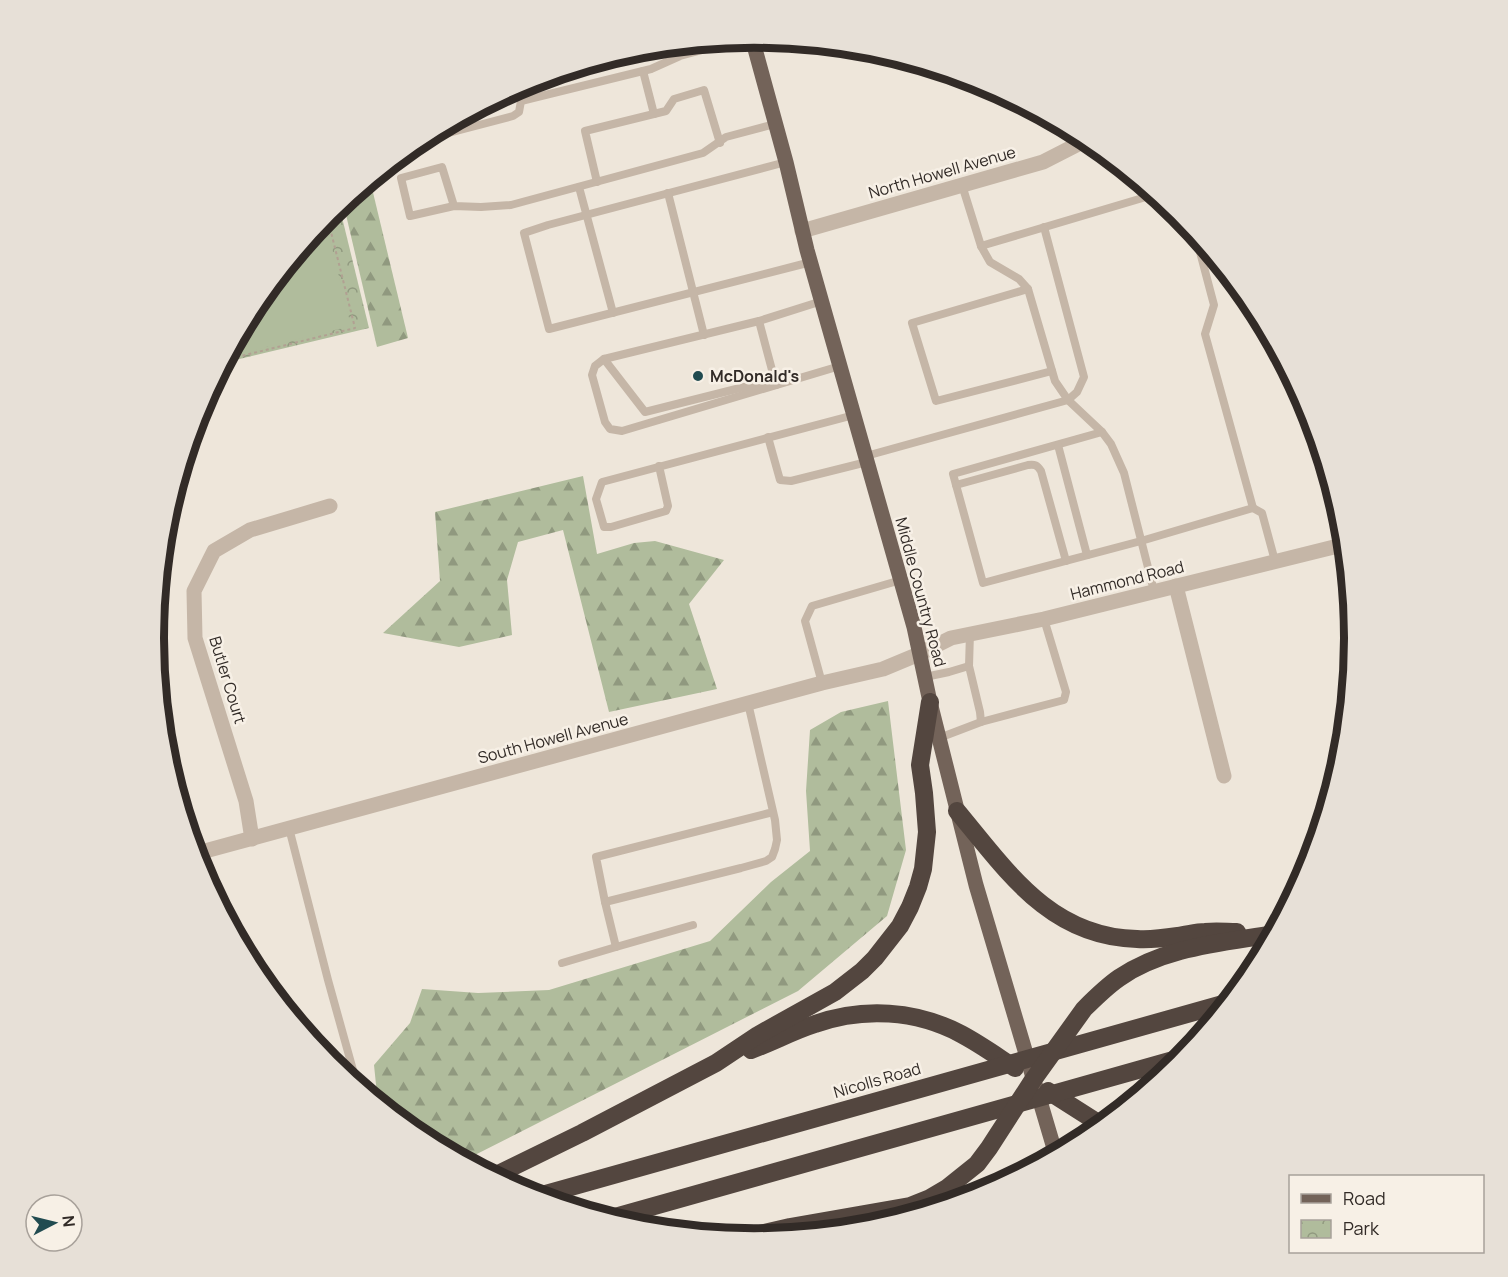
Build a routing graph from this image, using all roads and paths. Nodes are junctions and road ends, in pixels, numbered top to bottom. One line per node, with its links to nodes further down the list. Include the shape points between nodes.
1 (752, 48): 9 (main road, Middle Country Road)
2 (710, 49): 4 (lane)
3 (679, 53): 4 (lane)
4 (680, 56): 5 (lane)
5 (643, 71): 7 (lane); 8 (lane)
6 (519, 97): 7 (lane)
7 (520, 101): 10 (lane, via 519,112 513,116)
8 (654, 114): 11 (lane, via 666,111 674,99 704,90); 14 (lane, via 585,131)
9 (775, 124): 11 (lane, via 726,137); 13 (main road, Middle Country Road)
10 (450, 132)
11 (720, 143): 14 (lane, via 703,153)
12 (1077, 145): 15 (street, North Howell Avenue, via 1043,162)
13 (786, 162): 17 (lane); 23 (main road, Middle Country Road)
14 (597, 182): 16 (lane)
15 (962, 185): 23 (street, North Howell Avenue); 24 (lane)
16 (579, 187): 19 (lane, via 511,206); 20 (lane)
17 (668, 193): 20 (lane); 28 (lane)
18 (1145, 197): 21 (lane)
19 (453, 206): 19 (lane, via 410,216 401,178 442,167)
20 (587, 215): 30 (lane); 30 (lane, via 524,233 549,329)
21 (1044, 227): 24 (lane); 38 (lane, via 1084,377)
22 (330, 228): 33 (path, via 355,328)
23 (802, 231): 26 (main road, Middle Country Road)
24 (981, 246): 27 (lane, via 990,262)
25 (1200, 252): 47 (lane, via 1214,305 1205,334)
26 (811, 262): 28 (lane); 29 (main road, Middle Country Road)
27 (1028, 289): 36 (lane); 36 (lane, via 912,323 936,401)
28 (693, 292): 30 (lane); 32 (lane)
29 (822, 301): 31 (lane); 35 (main road, Middle Country Road)
30 (613, 313)
31 (759, 321): 32 (lane); 37 (lane)
32 (704, 334): 34 (lane)
33 (235, 358)
34 (604, 359): 37 (lane, via 645,412 748,386); 37 (lane, via 592,375 605,422 610,429 622,431)
35 (840, 366): 37 (lane); 39 (main road, Middle Country Road)
36 (1052, 371): 38 (lane)
37 (776, 386)
38 (1068, 400): 40 (lane); 43 (lane)
39 (854, 415): 41 (lane); 43 (main road, Middle Country Road)
40 (1102, 432): 42 (lane); 48 (lane, via 1124,473)
41 (768, 437): 43 (lane, via 780,480 791,481); 44 (lane)
42 (1058, 445): 45 (lane, via 953,474); 50 (lane)
43 (866, 459): 53 (main road, Middle Country Road)
44 (659, 466): 44 (lane, via 602,482 596,499 604,526 666,511)
45 (956, 485): 51 (lane, via 1028,465 1038,466); 51 (lane, via 983,584)
46 (330, 506): 70 (street, Butler Court, via 249,530 213,551 194,591 195,638 246,801)
47 (1253, 508): 48 (lane); 52 (lane, via 1262,513)
48 (1141, 541): 50 (lane); 55 (lane)
49 (1337, 546): 52 (street, Hammond Road)
50 (1087, 555): 51 (lane)
51 (1066, 561)
52 (1275, 561): 54 (street, Hammond Road)
53 (901, 580): 58 (main road, Middle Country Road); 61 (lane, via 812,606 805,621)
54 (1176, 586): 55 (street, Hammond Road); 66 (street)
55 (1154, 591): 56 (street, Hammond Road)
56 (1044, 619): 57 (street, Hammond Road); 64 (lane, via 1066,692 1064,700)
57 (970, 633): 58 (street, Hammond Road); 59 (lane)
58 (920, 654): 60 (main road, Middle Country Road); 61 (street, South Howell Avenue, via 883,669)
59 (969, 666): 60 (lane); 64 (lane)
60 (925, 676): 62 (main road, Middle Country Road)
61 (822, 683): 63 (street, South Howell Avenue)
62 (930, 702): 65 (main road, Middle Country Road); 80 (highway, via 920,765 927,814 926,851 918,887 900,926 875,958 850,981)
63 (748, 703): 68 (lane); 69 (street, South Howell Avenue)
64 (981, 722): 65 (lane)
65 (939, 738): 67 (main road, Middle Country Road)
66 (1224, 776)
67 (957, 811): 74 (highway, via 1037,902 1084,928 1136,939 1204,932); 82 (main road, Middle Country Road)
68 (773, 812): 72 (lane, via 775,849 766,861); 72 (lane, via 596,857)
69 (290, 828): 70 (street, South Howell Avenue); 81 (lane)
70 (252, 839): 71 (street, South Howell Avenue)
71 (204, 852)
72 (605, 903): 76 (lane)
73 (693, 925): 76 (lane)
74 (1266, 933)
75 (1264, 935): 82 (highway, via 1172,953 1120,977 1084,1009)
76 (616, 947): 77 (lane)
77 (562, 963)
78 (1216, 1006): 86 (highway, Nicolls Road)
79 (1165, 1062): 87 (highway)
80 (716, 1063): 82 (highway, via 816,1023 857,1013 890,1013 947,1027); 85 (highway)
81 (353, 1071)
82 (1034, 1080): 83 (highway); 84 (main road, Middle Country Road); 88 (highway, via 977,1164 948,1188 910,1206)
83 (1094, 1121)
84 (1054, 1147)
85 (501, 1172)
86 (550, 1193)
87 (624, 1214)
88 (785, 1228)

